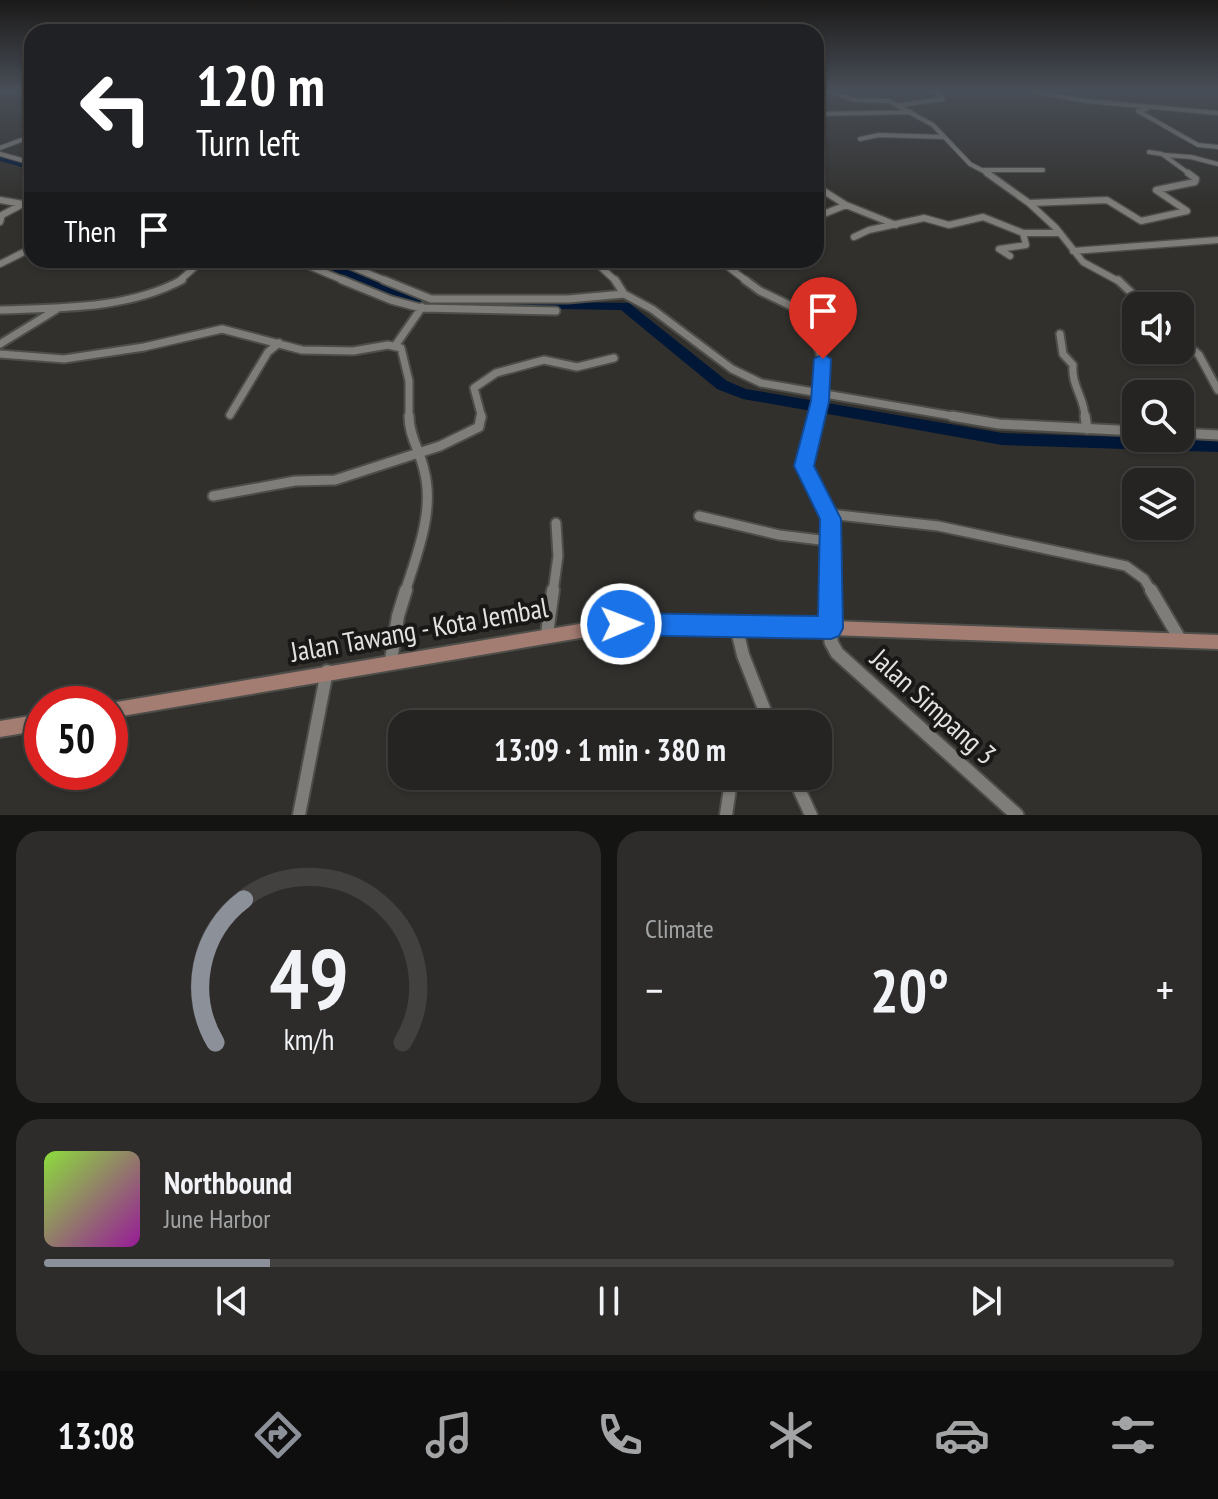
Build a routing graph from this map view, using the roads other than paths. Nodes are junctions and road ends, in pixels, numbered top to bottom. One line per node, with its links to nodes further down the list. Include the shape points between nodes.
1 (934, 129): 3 (street)
2 (1170, 129): 6 (street, via 1198,145)
3 (944, 137): 5 (street); 12 (street)
4 (24, 139): 7 (street)
5 (860, 139)
6 (1218, 147)
7 (0, 151): 10 (street)
8 (1149, 152): 9 (street)
9 (1163, 155): 11 (street); 16 (street, via 1196,179 1156,190 1187,211 1183,213 1141,221 1107,200)
10 (24, 160)
11 (1218, 164)
12 (982, 170): 13 (street); 16 (street)
13 (1043, 170)
14 (824, 191): 18 (street)
15 (0, 200): 17 (street)
16 (1029, 203): 23 (street)
17 (23, 204): 20 (street)
18 (846, 205): 19 (street); 21 (street)
19 (824, 214)
20 (1, 217)
21 (896, 225): 22 (street, via 924,218 949,225 983,217); 24 (street)
22 (1023, 233): 23 (street); 28 (street, via 1026,245 999,249)
23 (1060, 233): 26 (street)
24 (854, 237)
25 (1218, 240): 26 (street)
26 (1073, 251): 35 (street)
27 (24, 252): 29 (street)
28 (1010, 256)
29 (0, 264)
30 (195, 268): 38 (street, via 163,288)
31 (314, 268): 39 (street)
32 (361, 268): 37 (street)
33 (602, 268): 36 (street)
34 (730, 268): 50 (street, via 760,291 808,314 824,363)
35 (1132, 292)
36 (624, 294): 37 (street); 50 (street, via 747,378)
37 (428, 298): 39 (street)
38 (59, 308): 40 (street); 44 (street)
39 (421, 308): 41 (street); 45 (street)
40 (0, 310)
41 (556, 311)
42 (1060, 334): 52 (street, via 1063,354 1073,365 1073,388 1085,406)
43 (279, 343): 45 (street, via 314,351); 47 (street, via 222,329 64,359); 51 (street, via 268,352)
44 (0, 344)
45 (395, 346): 56 (street, via 406,361 407,419)
46 (1194, 351): 49 (street)
47 (0, 354)
48 (614, 358): 56 (street, via 577,367 544,360 485,377 474,388 482,418 479,427)
49 (1218, 390)
50 (821, 397): 52 (street, via 985,423); 58 (street, via 804,466)
51 (230, 415)
52 (1087, 429): 53 (street)
53 (1122, 430)
54 (1194, 434): 55 (street)
55 (1218, 435)
56 (418, 453): 57 (street, via 335,480 295,481); 67 (street, via 427,507)
57 (213, 496)
58 (829, 514): 61 (street); 65 (street, via 938,526 1126,566 1144,579)
59 (699, 516): 61 (street)
60 (556, 523): 64 (street, via 558,556)
61 (829, 541): 63 (street)
62 (736, 625): 63 (main road, Jalan Tawang - Kota Jembal); 64 (main road, Jalan Tawang - Kota Jembal, via 621,624); 70 (street)
63 (831, 628): 65 (main road, Jalan Tawang - Kota Jembal); 78 (street, Jalan Simpang 3, via 837,653)
64 (547, 634): 67 (main road, Jalan Tawang - Kota Jembal)
65 (1182, 641): 66 (main road, Jalan Tawang - Kota Jembal)
66 (1218, 642)
67 (391, 660): 68 (main road, Jalan Tawang - Kota Jembal)
68 (327, 671): 69 (main road, Jalan Tawang - Kota Jembal); 75 (street)
69 (128, 707)
70 (765, 710)
71 (24, 725): 72 (main road)
72 (0, 729)
73 (730, 790): 76 (street)
74 (799, 790): 77 (street)
75 (299, 815)
76 (726, 815)
77 (811, 815)
78 (1017, 815)

